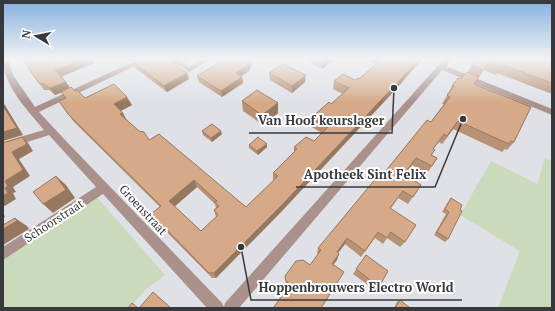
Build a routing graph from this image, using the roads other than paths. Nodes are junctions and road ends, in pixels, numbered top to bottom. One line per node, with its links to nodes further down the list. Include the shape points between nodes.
1 (8, 74): 5 (street, Groenstraat)
2 (114, 74): 5 (street)
3 (436, 74): 12 (street)
4 (468, 74): 6 (street)
5 (34, 111): 7 (street, Groenstraat)
6 (552, 112)
7 (51, 131): 8 (street); 9 (street, Groenstraat)
8 (3, 146)
9 (104, 188): 10 (street, Schoorstraat); 11 (street, Groenstraat)
10 (3, 254)
11 (217, 308)
12 (230, 308)

